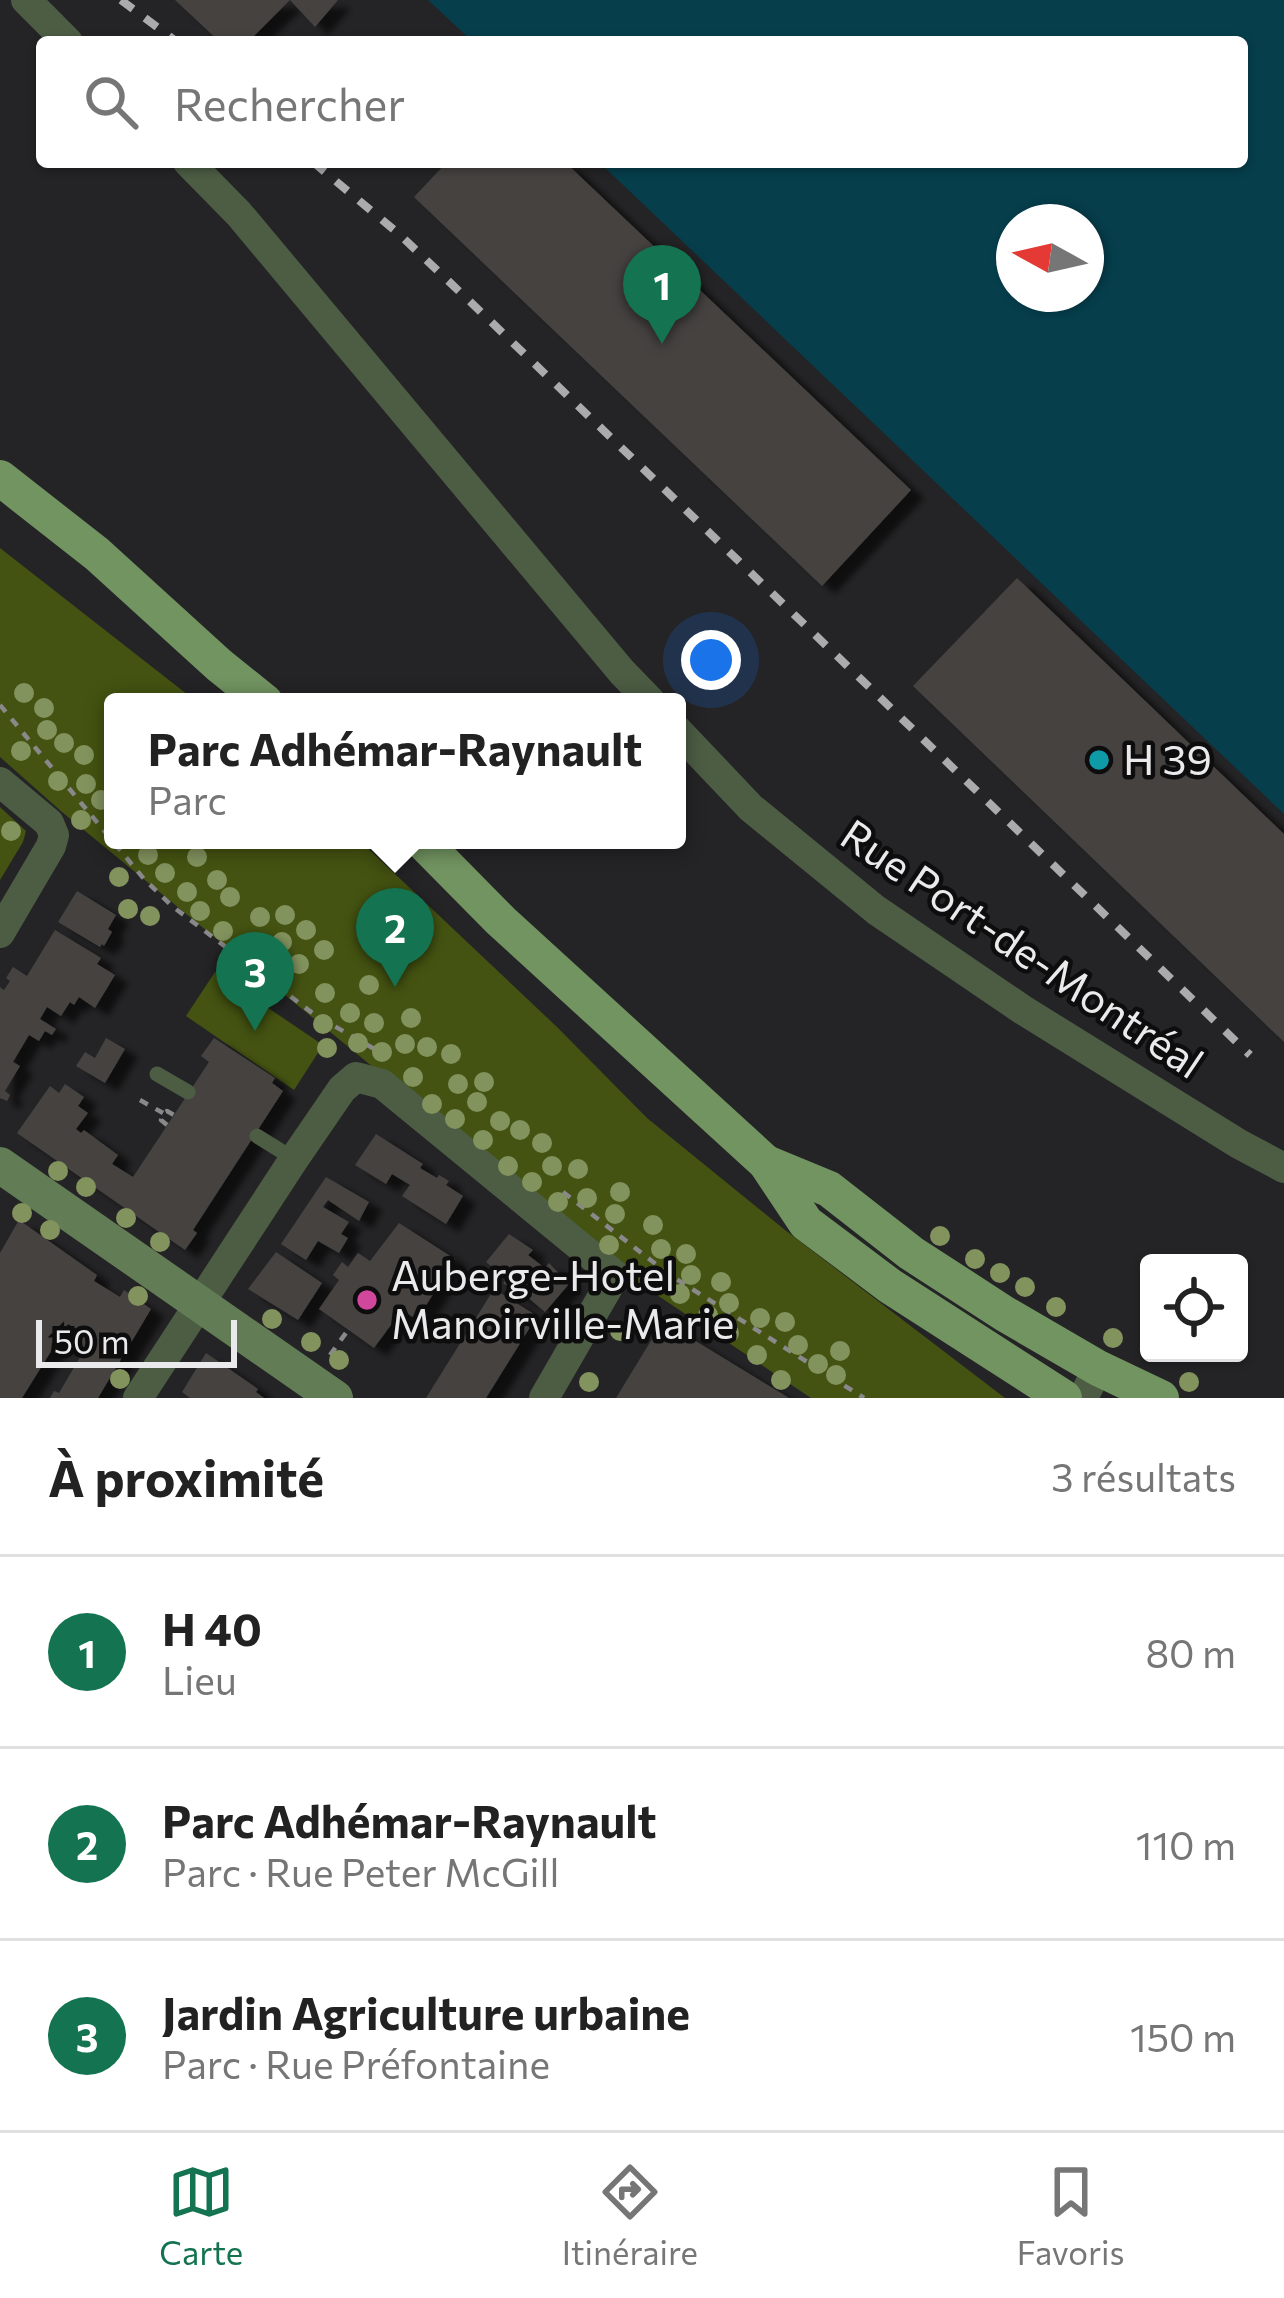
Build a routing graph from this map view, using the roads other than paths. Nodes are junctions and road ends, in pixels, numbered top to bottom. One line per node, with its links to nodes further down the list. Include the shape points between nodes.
1 (26, 0): 2 (street)
2 (62, 36)
3 (194, 168): 6 (street)
4 (0, 478): 5 (main road)
5 (254, 693)
6 (642, 693)
7 (686, 739): 17 (street, Rue Port-de-Montréal, via 751,808 876,910)
8 (0, 782): 10 (street, via 54,835)
9 (430, 849): 15 (main road)
10 (0, 933)
11 (158, 1074): 12 (lane)
12 (188, 1092)
13 (257, 1136): 14 (lane)
14 (294, 1159): 18 (street); 22 (street, via 356,1077 382,1084 615,1275)
15 (766, 1163): 19 (main road, via 829,1189); 23 (main road, via 806,1223)
16 (0, 1165): 18 (street)
17 (1284, 1168)
18 (198, 1304): 20 (street); 21 (street)
19 (1090, 1383): 24 (main road)
20 (138, 1398)
21 (335, 1398)
22 (544, 1398)
23 (1064, 1398)
24 (1161, 1398)

